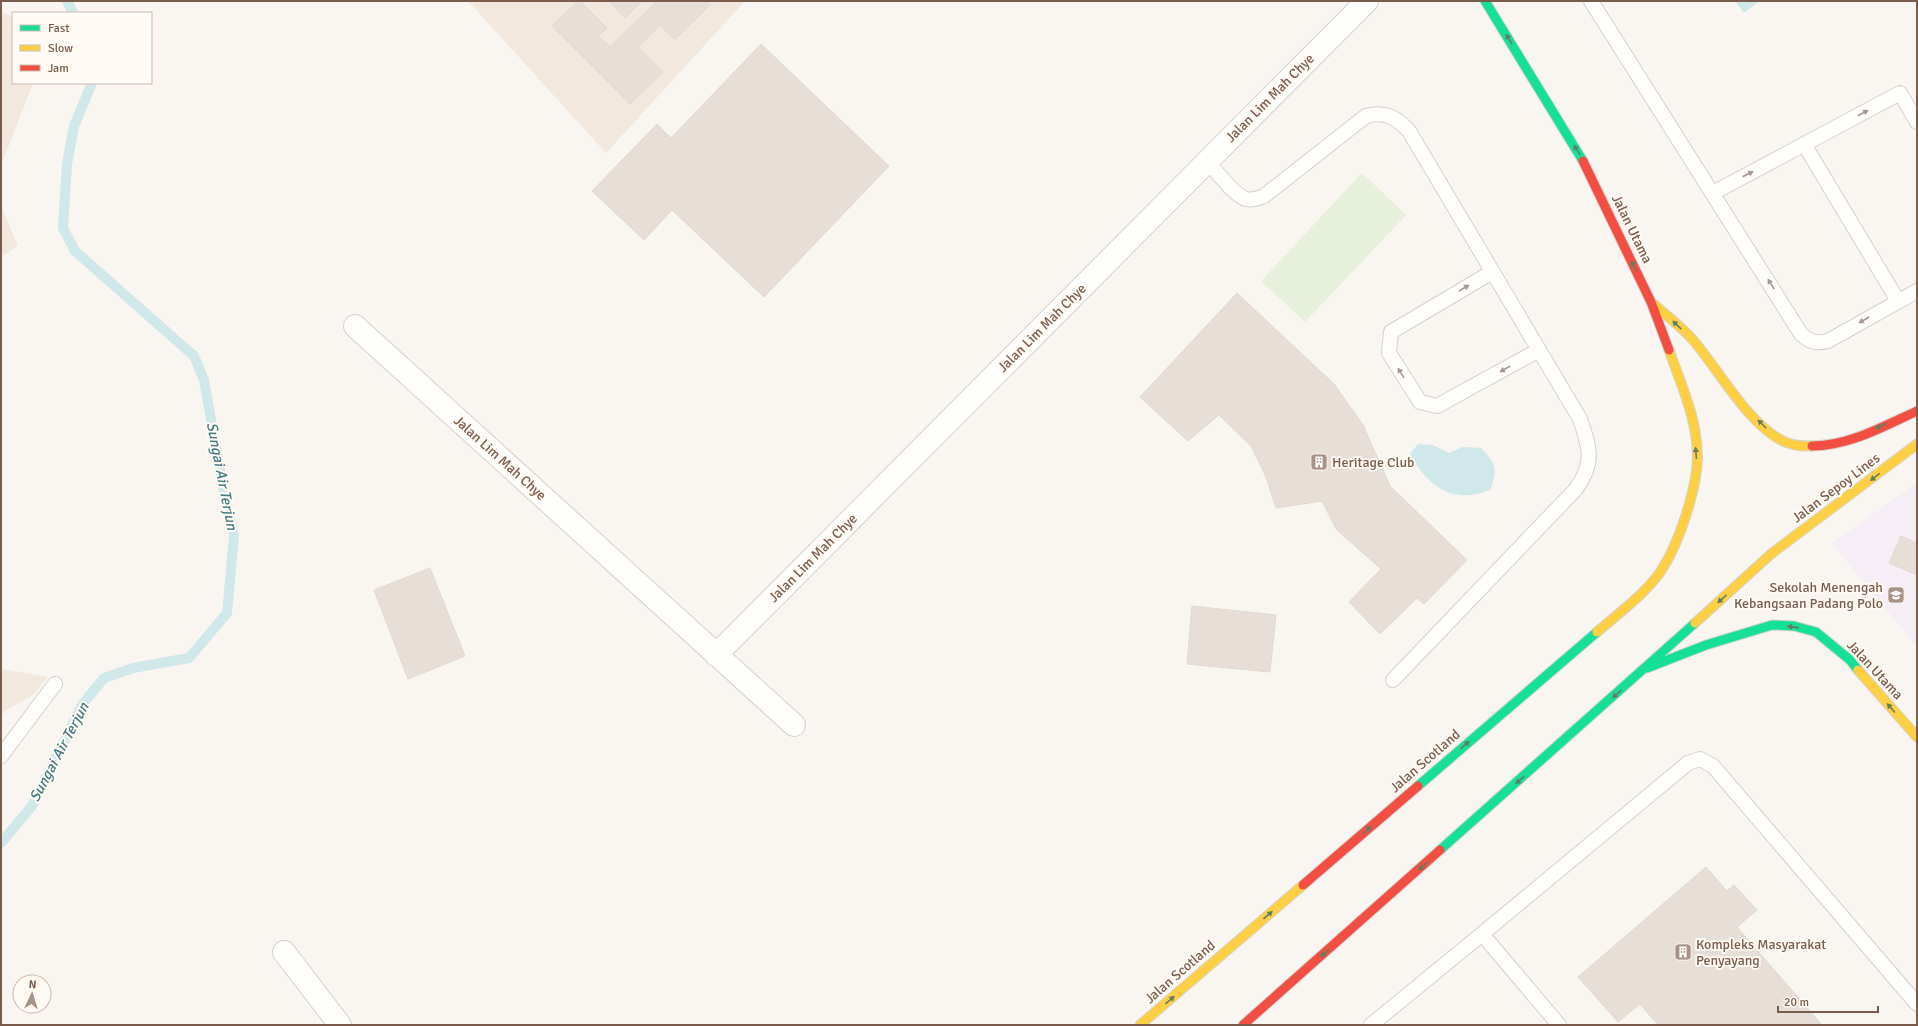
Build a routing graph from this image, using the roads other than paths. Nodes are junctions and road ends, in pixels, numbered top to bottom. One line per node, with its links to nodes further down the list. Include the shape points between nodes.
1 (1367, 1): 6 (street, Jalan Lim Mah Chye)
2 (1485, 1): 11 (main road, Jalan Utama, one-way to 2, via 1582,158)
3 (1592, 2): 7 (lane)
4 (1917, 122): 5 (lane, one-way to 4, via 1900,93)
5 (1804, 144): 7 (lane, one-way to 5); 10 (lane)
6 (1207, 161): 8 (lane, via 1237,193 1245,199 1255,200 1264,196 1366,116 1387,114 1399,120 1409,130); 17 (street, Jalan Lim Mah Chye)
7 (1714, 193): 10 (lane, one-way to 7, via 1828,341 1809,341 1801,334)
8 (1492, 272): 13 (lane); 13 (lane, one-way to 8, via 1437,406 1420,402 1389,353 1391,332)
9 (1917, 290): 10 (lane)
10 (1898, 301)
11 (1651, 302): 14 (main road, one-way to 11, via 1861,435 1824,446 1792,444 1775,437 1749,411 1693,340); 16 (main road, Jalan Utama, one-way to 11, via 1697,464 1689,404)
12 (355, 326): 17 (street, Jalan Lim Mah Chye)
13 (1539, 350): 19 (lane, via 1580,419 1590,448 1589,467 1575,490)
14 (1917, 411)
15 (1917, 444): 18 (main road, Jalan Sepoy Lines, one-way to 18, via 1772,554)
16 (1693, 491): 28 (main road, Jalan Scotland, one-way to 16, via 1633,601 1662,570 1679,536)
17 (716, 655): 21 (street, Jalan Lim Mah Chye)
18 (1646, 668): 22 (main road, Jalan Utama, one-way to 18, via 1850,660 1816,632 1794,626 1772,625 1706,645); 29 (main road, one-way to 29)
19 (1393, 680)
20 (55, 684): 23 (lane)
21 (794, 725)
22 (1917, 737)
23 (1, 756)
24 (1482, 934): 26 (lane, via 1688,763 1700,760 1713,766); 30 (lane); 31 (lane)
25 (284, 952): 27 (street)
26 (1917, 1004)
27 (340, 1025)
28 (1140, 1025)
29 (1243, 1025)
30 (1371, 1025)
31 (1559, 1025)

